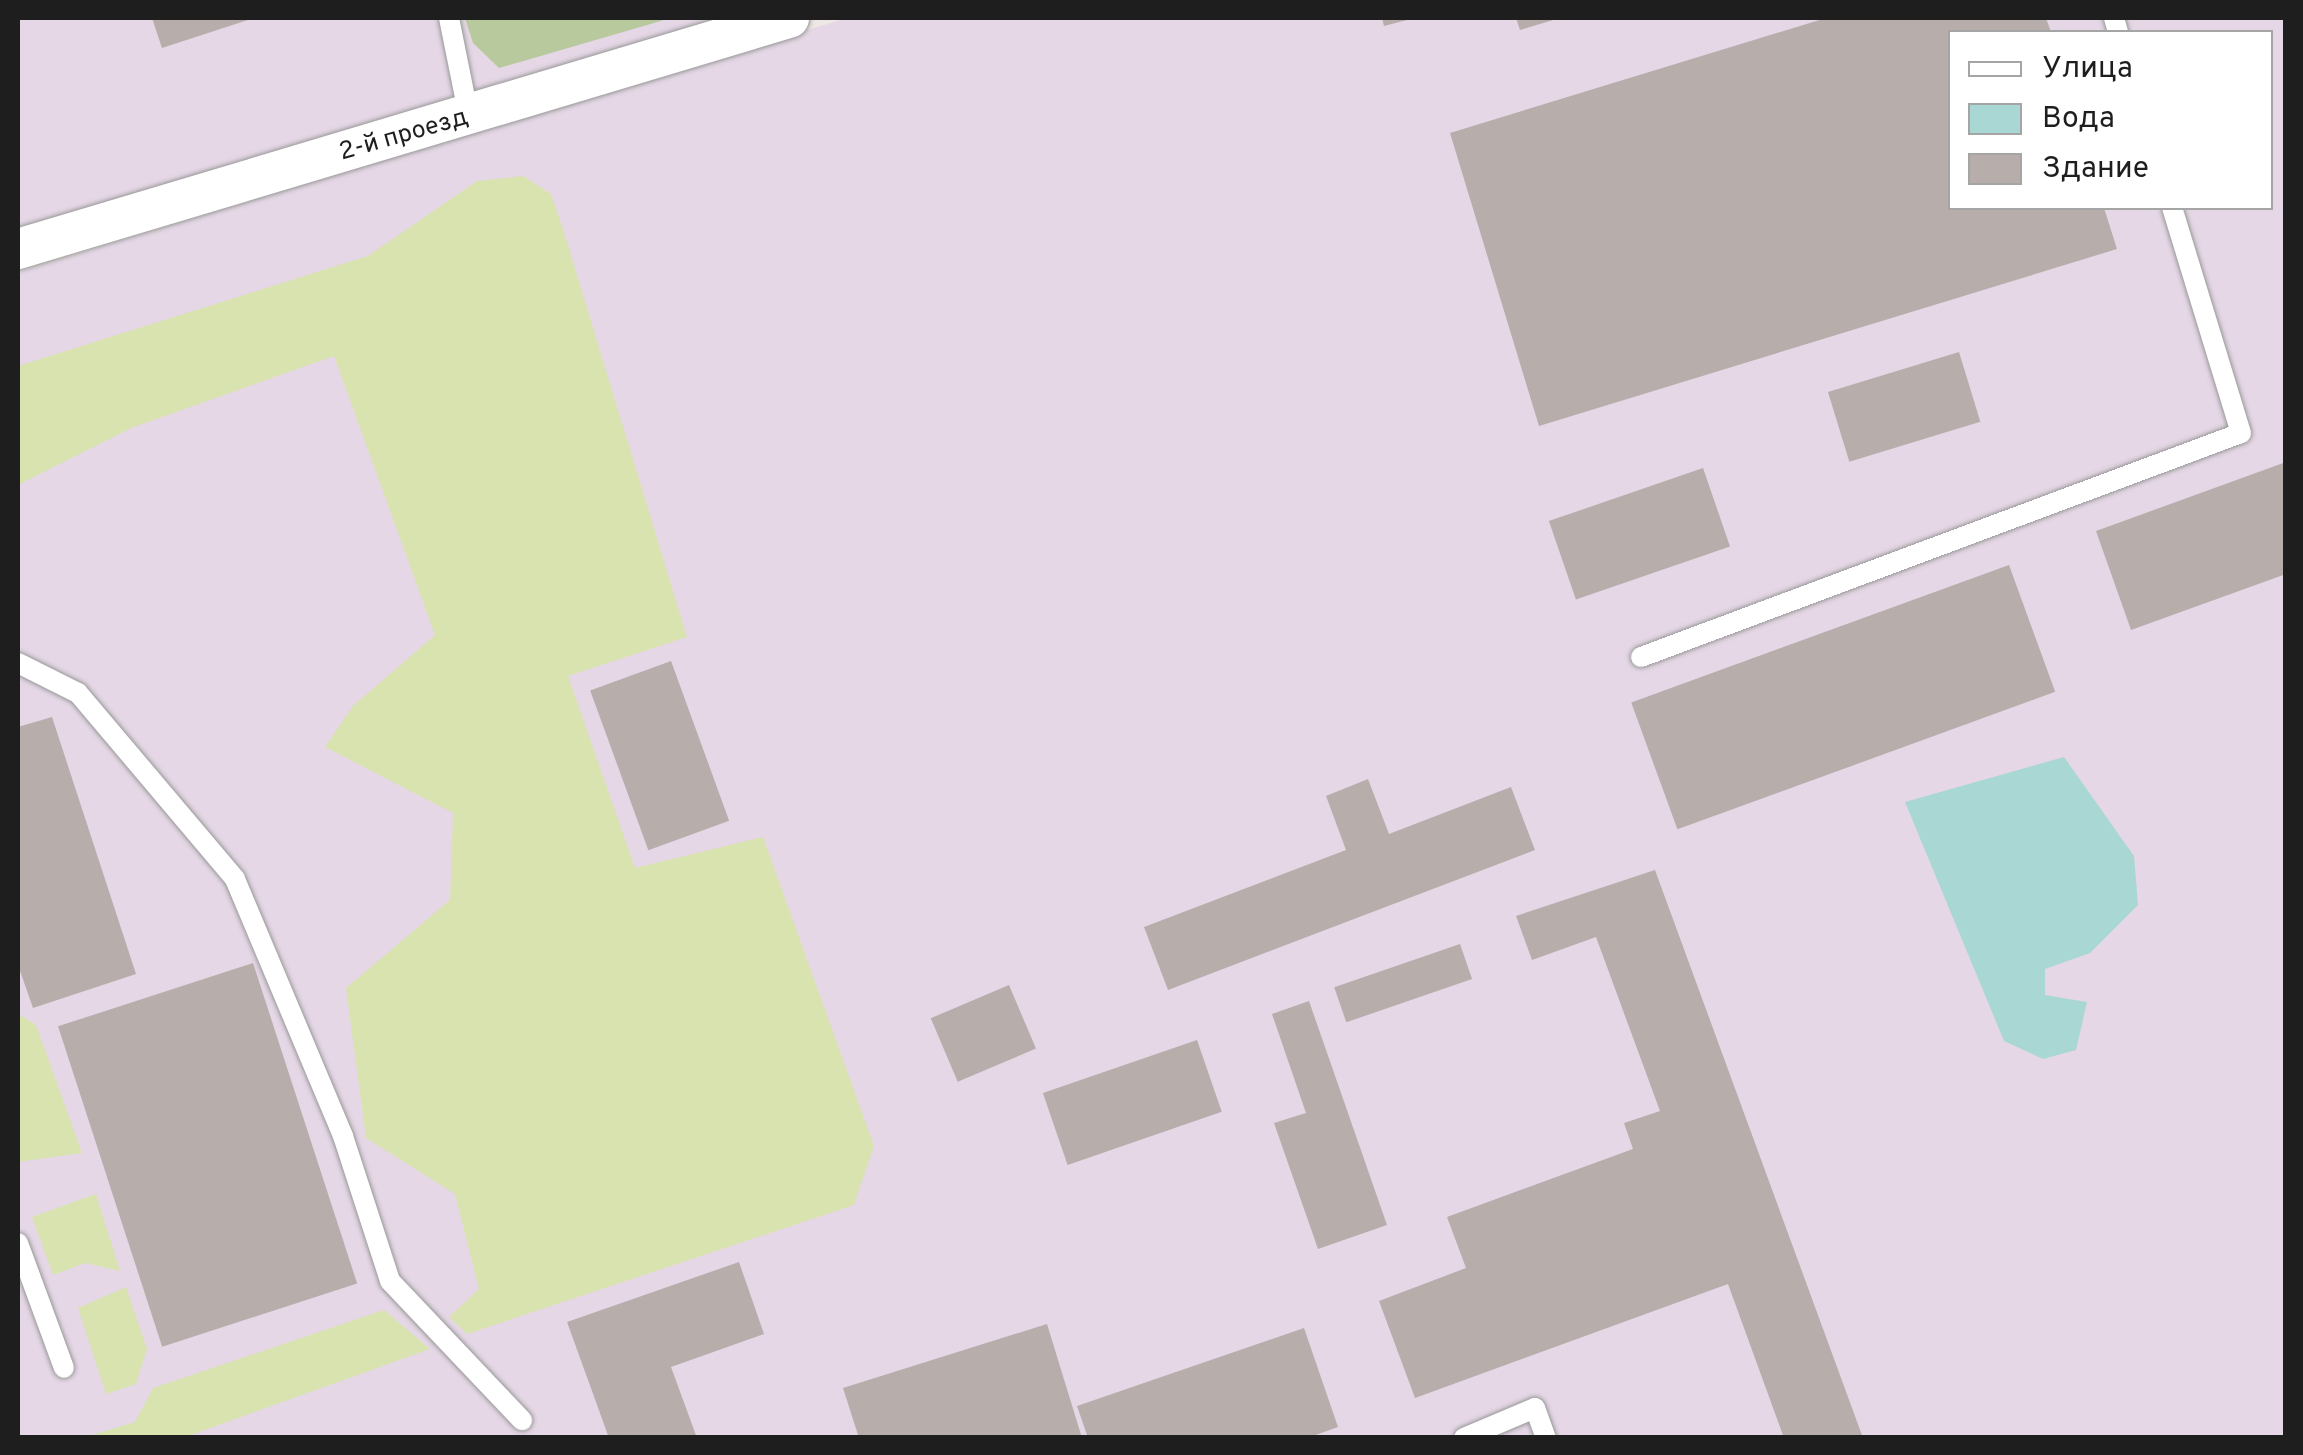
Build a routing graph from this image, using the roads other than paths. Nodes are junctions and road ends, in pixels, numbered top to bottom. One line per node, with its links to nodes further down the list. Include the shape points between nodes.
1 (449, 18): 3 (lane)
2 (789, 18): 3 (street, 2-й проезд)
3 (469, 117): 5 (street, 2-й проезд)
4 (2173, 210): 6 (lane, via 2241,433)
5 (18, 250)
6 (1640, 657)
7 (18, 663): 10 (lane, via 78,693 235,880 343,1136 390,1281)
8 (18, 1243): 9 (lane)
9 (64, 1368)
10 (522, 1420)
11 (1464, 1438): 12 (lane, via 1535,1408)
12 (1546, 1438)

